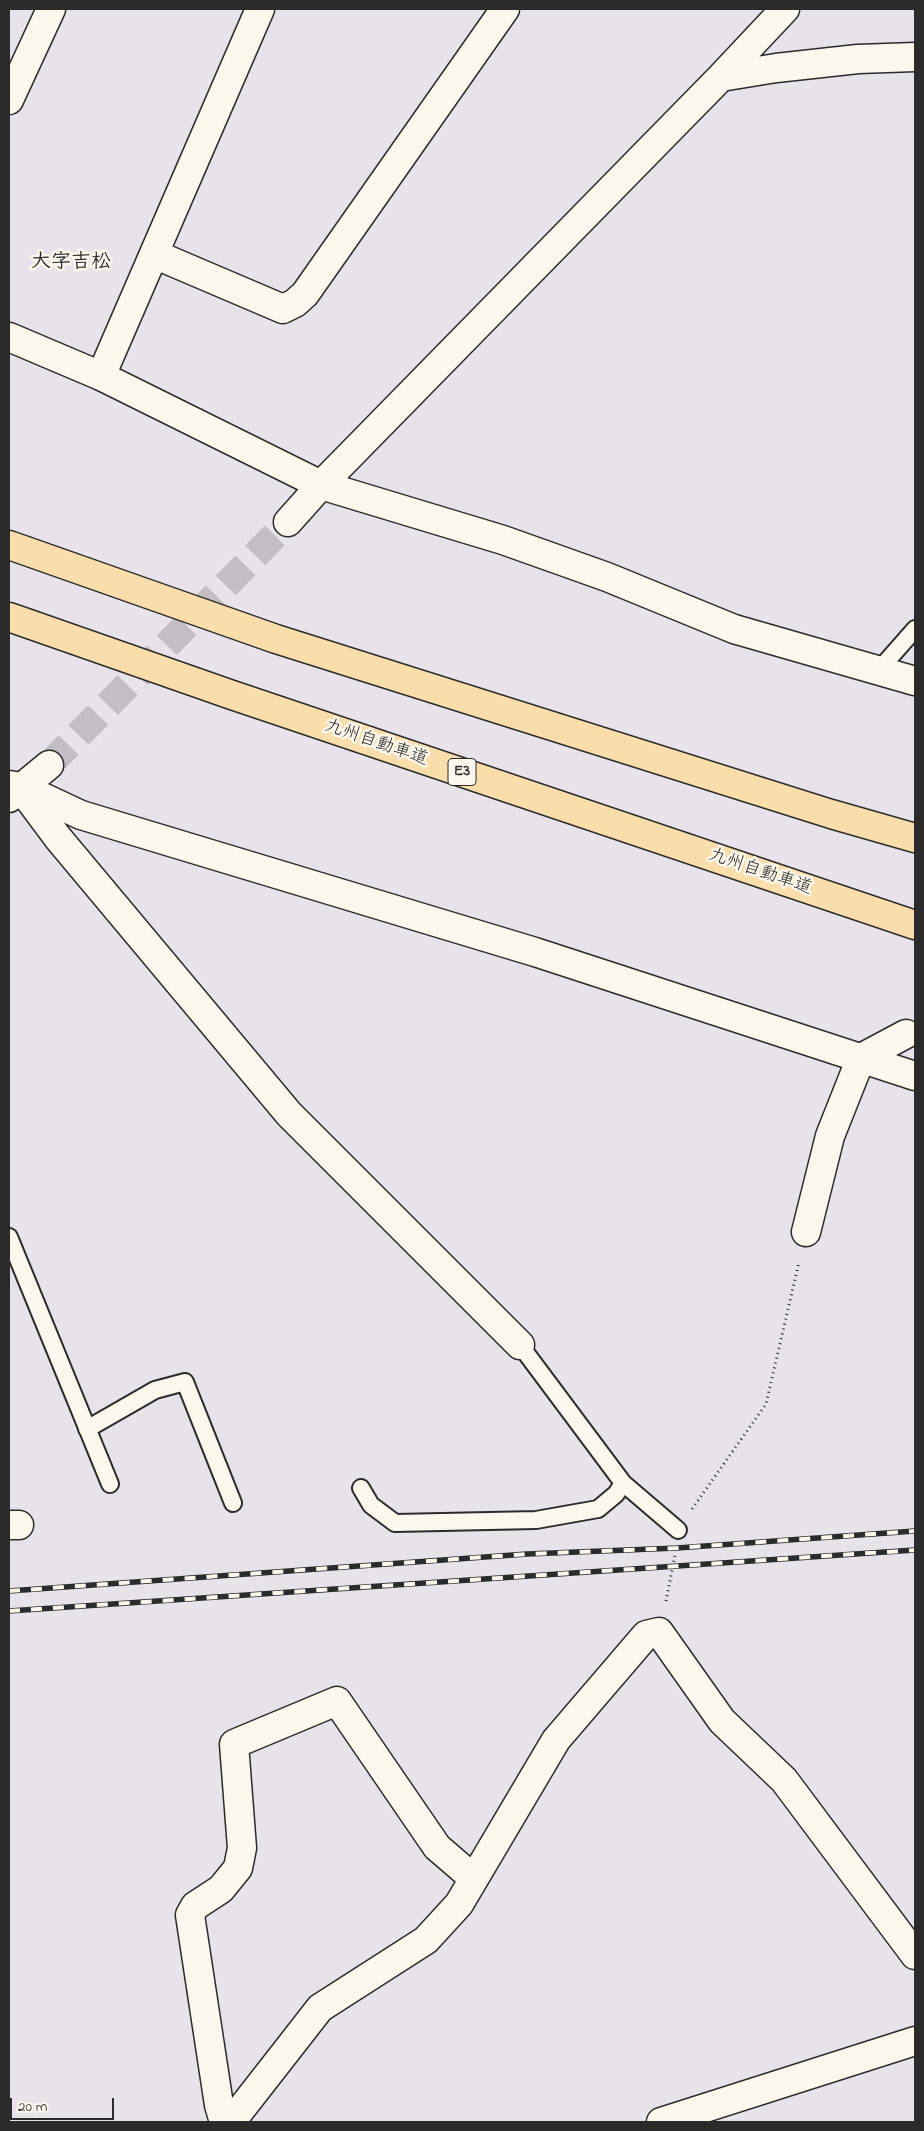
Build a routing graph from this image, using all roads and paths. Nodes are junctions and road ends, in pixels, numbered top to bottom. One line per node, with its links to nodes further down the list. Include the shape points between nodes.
1 (51, 9): 7 (street)
2 (260, 9): 8 (street)
3 (505, 9): 8 (street, via 305,294 295,303 283,309)
4 (785, 9): 6 (street)
5 (915, 57): 6 (street, via 849,60)
6 (721, 77): 11 (street)
7 (9, 100)
8 (154, 254): 10 (street)
9 (9, 337): 10 (street)
10 (101, 376): 11 (street)
11 (321, 485): 12 (street); 16 (street, via 503,540 606,577 734,629)
12 (288, 522)
13 (9, 545): 20 (highway, via 276,639)
14 (9, 617): 21 (highway, 九州自動車道 / E3)
15 (915, 629): 16 (lane)
16 (879, 670): 17 (street)
17 (915, 681)
18 (49, 765): 19 (street)
19 (13, 790): 23 (street, via 80,815 535,952); 27 (street, via 58,838 289,1114)
20 (915, 838)
21 (915, 925)
22 (906, 1034): 23 (street)
23 (861, 1058): 24 (street); 25 (street, via 830,1136)
24 (915, 1076)
25 (806, 1232): 33 (path, via 766,1404)
26 (9, 1236): 28 (lane)
27 (520, 1345): 29 (lane)
28 (87, 1429): 30 (lane); 32 (lane, via 155,1390 185,1382)
29 (623, 1483): 31 (lane, via 616,1494 598,1509 536,1520 395,1523 371,1505); 33 (lane)
30 (110, 1484)
31 (361, 1488)
32 (233, 1503)
33 (678, 1530): 34 (path)
34 (659, 1632): 35 (street, via 646,1634 556,1740); 36 (street, via 722,1721 784,1780)
35 (473, 1878): 38 (street, via 437,1846 337,1701 234,1744 242,1848 238,1868 222,1889 195,1906 190,1915); 39 (street, via 459,1904 426,1940 320,2008)
36 (915, 1955)
37 (915, 2041): 40 (street)
38 (224, 2122)
39 (231, 2122)
40 (661, 2122)

